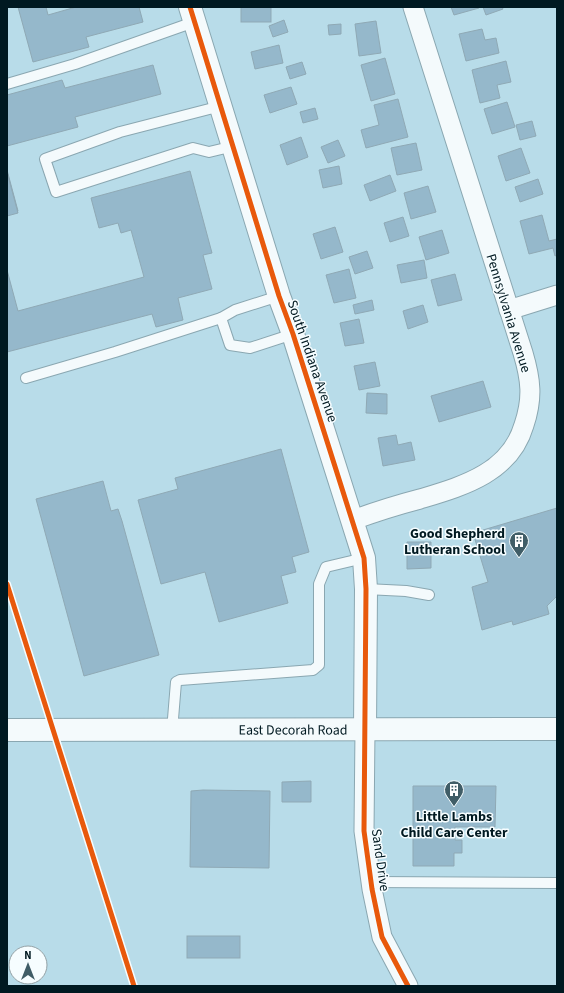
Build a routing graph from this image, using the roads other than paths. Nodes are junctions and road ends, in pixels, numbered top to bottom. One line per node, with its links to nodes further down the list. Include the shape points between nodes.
1 (413, 7): 8 (street, Pennsylvania Avenue)
2 (192, 14): 3 (lane, via 75,64); 4 (street, South Indiana Avenue)
3 (7, 84)
4 (221, 106): 5 (street, South Indiana Avenue); 5 (lane, via 120,132 45,159 56,192 194,148 209,152)
5 (234, 146): 7 (street, South Indiana Avenue)
6 (557, 295): 8 (street)
7 (279, 296): 9 (lane, via 235,310); 10 (street, South Indiana Avenue)
8 (509, 310): 12 (street, Pennsylvania Avenue, via 529,373 531,397 521,436 512,451 480,478 460,487)
9 (221, 318): 10 (lane, via 230,345 250,348); 11 (lane)
10 (293, 334): 12 (street, South Indiana Avenue)
11 (26, 378)
12 (353, 520): 13 (street, South Indiana Avenue)
13 (364, 558): 14 (street, South Indiana Avenue); 19 (lane, via 326,567 319,584 319,665 313,670 180,680 176,682)
14 (366, 589): 15 (lane); 18 (street, South Indiana Avenue)
15 (429, 595)
16 (557, 729): 18 (street, East Decorah Road)
17 (7, 730): 19 (street, East Decorah Road)
18 (365, 730): 19 (street, East Decorah Road); 20 (street, Sand Drive, via 364,831)
19 (172, 731)
20 (371, 882): 21 (lane); 22 (street, Sand Drive, via 382,937)
21 (557, 883)
22 (408, 986)

